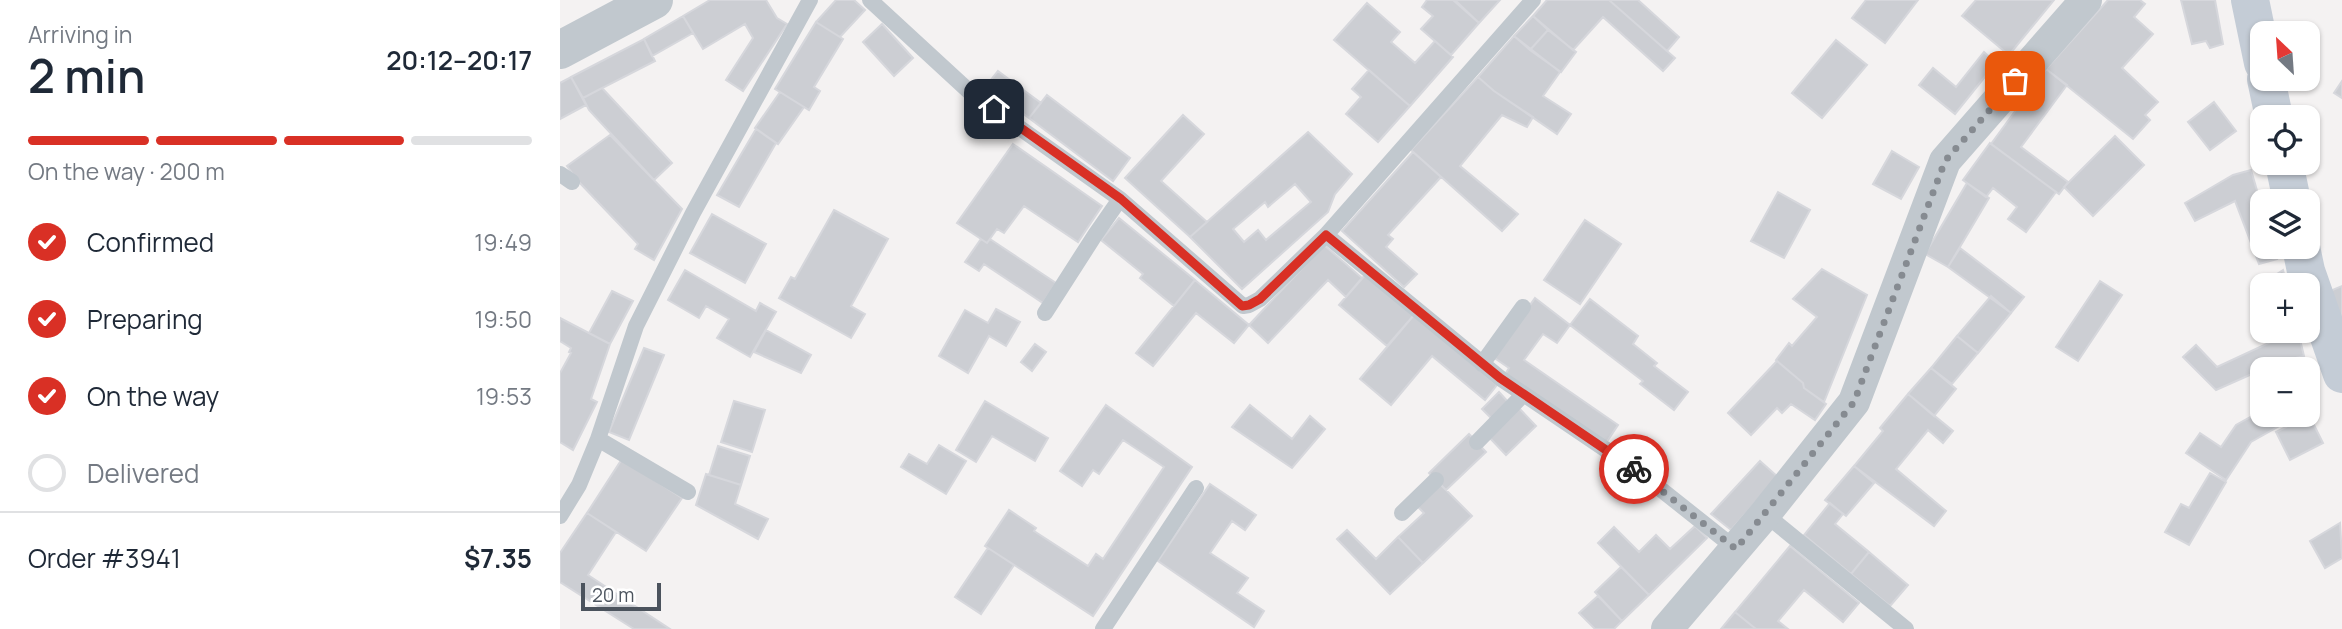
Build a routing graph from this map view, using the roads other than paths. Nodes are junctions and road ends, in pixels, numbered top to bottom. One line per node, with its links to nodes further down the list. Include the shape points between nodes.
1 (654, 0): 8 (street)
2 (810, 0): 17 (lane, via 636,326)
3 (870, 0): 9 (lane, via 972,94)
4 (1533, 0): 10 (lane)
5 (2086, 0): 23 (street, via 1945,161 1854,402)
6 (2249, 0): 7 (main road)
7 (2254, 21)
8 (560, 50)
9 (1121, 199): 10 (lane, via 1242,306 1260,299); 13 (lane)
10 (1326, 235): 14 (lane)
11 (2304, 259): 15 (main road)
12 (1523, 307): 14 (lane)
13 (1045, 313)
14 (1482, 364): 16 (lane)
15 (2342, 374)
16 (1524, 395): 18 (lane); 25 (lane, via 1639,472)
17 (598, 439): 21 (lane); 24 (lane)
18 (1477, 442)
19 (1437, 480): 22 (lane)
20 (1196, 488): 26 (lane)
21 (688, 492)
22 (1402, 513)
23 (1765, 514): 25 (street); 28 (lane)
24 (560, 516)
25 (1736, 549): 27 (street)
26 (1103, 629)
27 (1667, 629)
28 (1906, 629)

